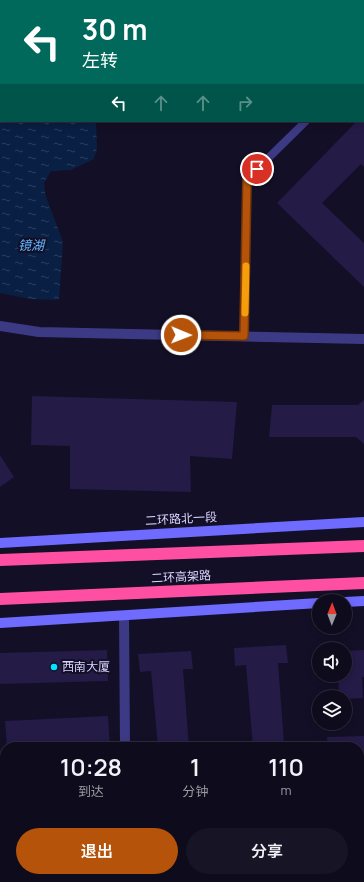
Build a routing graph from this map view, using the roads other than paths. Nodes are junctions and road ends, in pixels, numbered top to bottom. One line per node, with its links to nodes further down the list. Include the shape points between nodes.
1 (305, 122): 3 (lane, via 247,178)
2 (0, 326): 3 (street, via 39,332)
3 (244, 336): 4 (street)
4 (364, 339)
5 (364, 522): 6 (main road, 二环路北一段)
6 (0, 543)
7 (364, 546): 8 (highway, 二环高架路)
8 (0, 560)
9 (364, 583): 10 (highway, 二环高架路)
10 (0, 599)
11 (364, 601): 12 (main road)
12 (352, 602)
13 (312, 603): 14 (main road)
14 (124, 616): 15 (main road); 16 (street)
15 (0, 623)
16 (125, 742)

